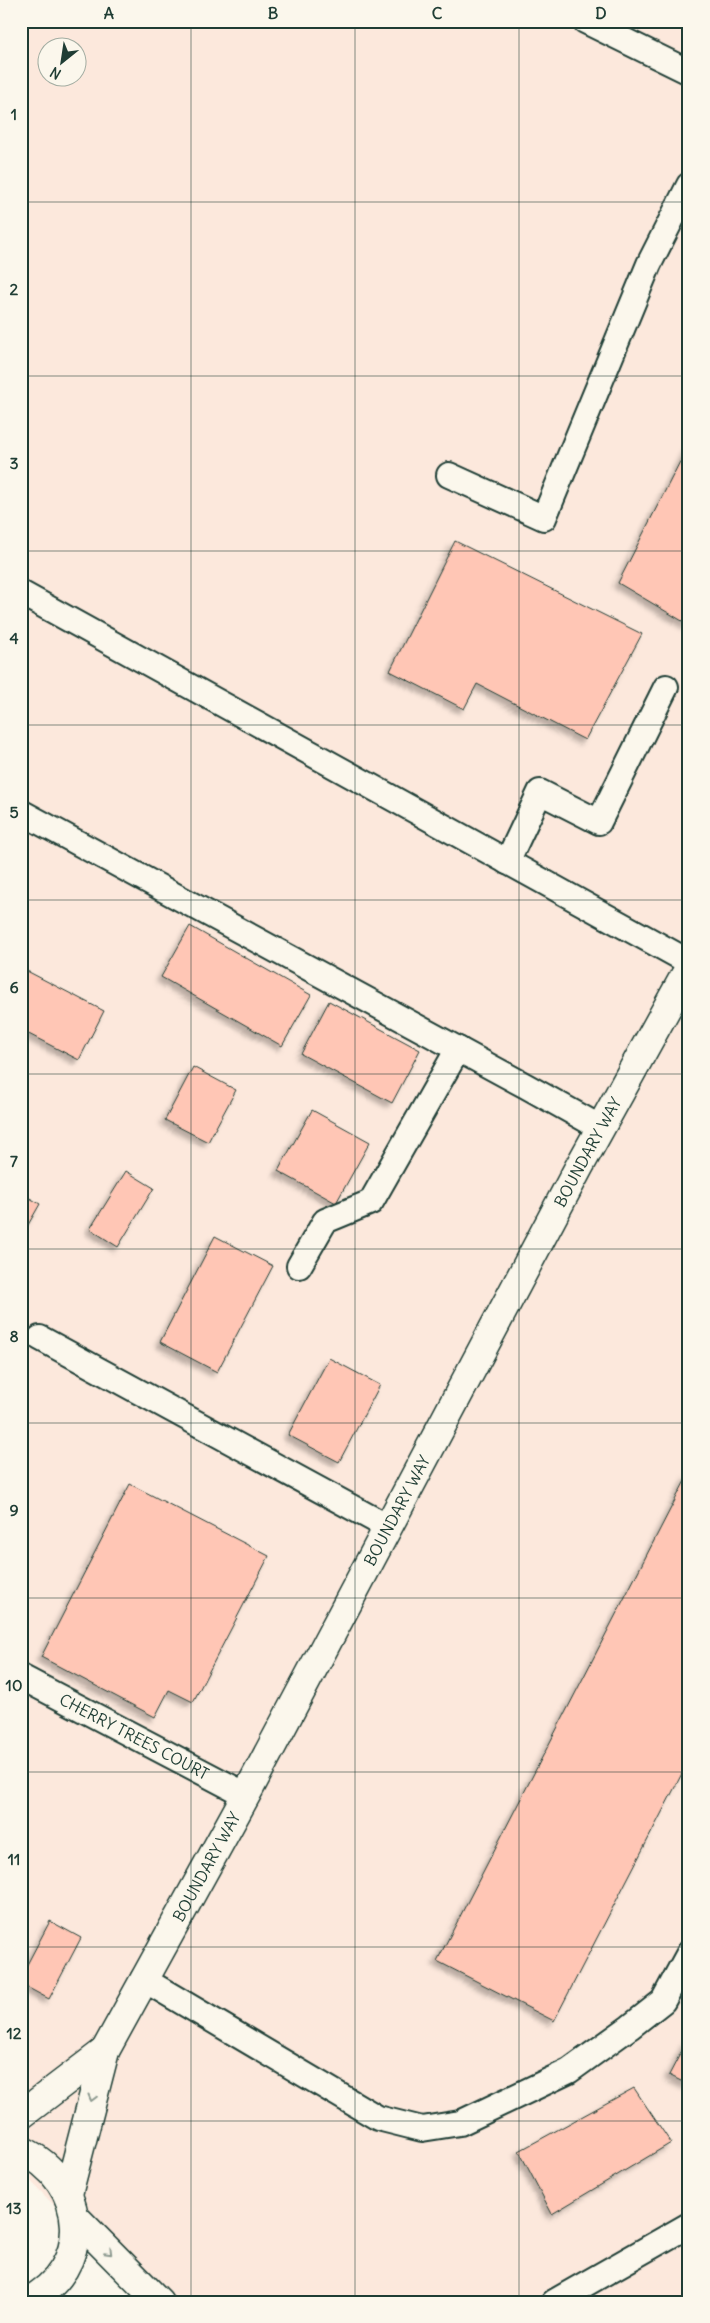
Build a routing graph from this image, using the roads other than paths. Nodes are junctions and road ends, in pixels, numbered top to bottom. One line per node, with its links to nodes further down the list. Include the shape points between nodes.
1 (585, 21): 2 (lane)
2 (689, 72)
3 (689, 184): 4 (lane, via 649,264 544,518)
4 (449, 475)
5 (21, 593): 8 (lane)
6 (666, 687): 8 (lane, via 599,822 540,792)
7 (21, 812): 11 (lane)
8 (507, 862): 9 (lane)
9 (689, 962)
10 (689, 968): 12 (street, BOUNDARY WAY)
11 (458, 1048): 12 (lane); 13 (lane, via 371,1202 325,1221)
12 (601, 1128): 15 (street, BOUNDARY WAY)
13 (299, 1266)
14 (40, 1338): 15 (lane)
15 (388, 1527): 17 (street, BOUNDARY WAY)
16 (21, 1677): 17 (lane, CHERRY TREES COURT)
17 (246, 1795): 19 (street, BOUNDARY WAY)
18 (689, 1953): 19 (lane, via 662,2001 569,2070 460,2122 422,2129 378,2118)
19 (143, 1979): 20 (street, BOUNDARY WAY)
20 (105, 2051): 21 (street, BOUNDARY WAY); 23 (street, BOUNDARY WAY, one-way to 23)
21 (21, 2115)
22 (21, 2150): 23 (street, via 38,2158 56,2174)
23 (71, 2206): 25 (street, BOUNDARY WAY, via 74,2241 66,2264 54,2282); 27 (street, one-way to 27)
24 (689, 2225): 28 (lane)
25 (31, 2299): 26 (street)
26 (64, 2302)
27 (159, 2302)
28 (554, 2302)

